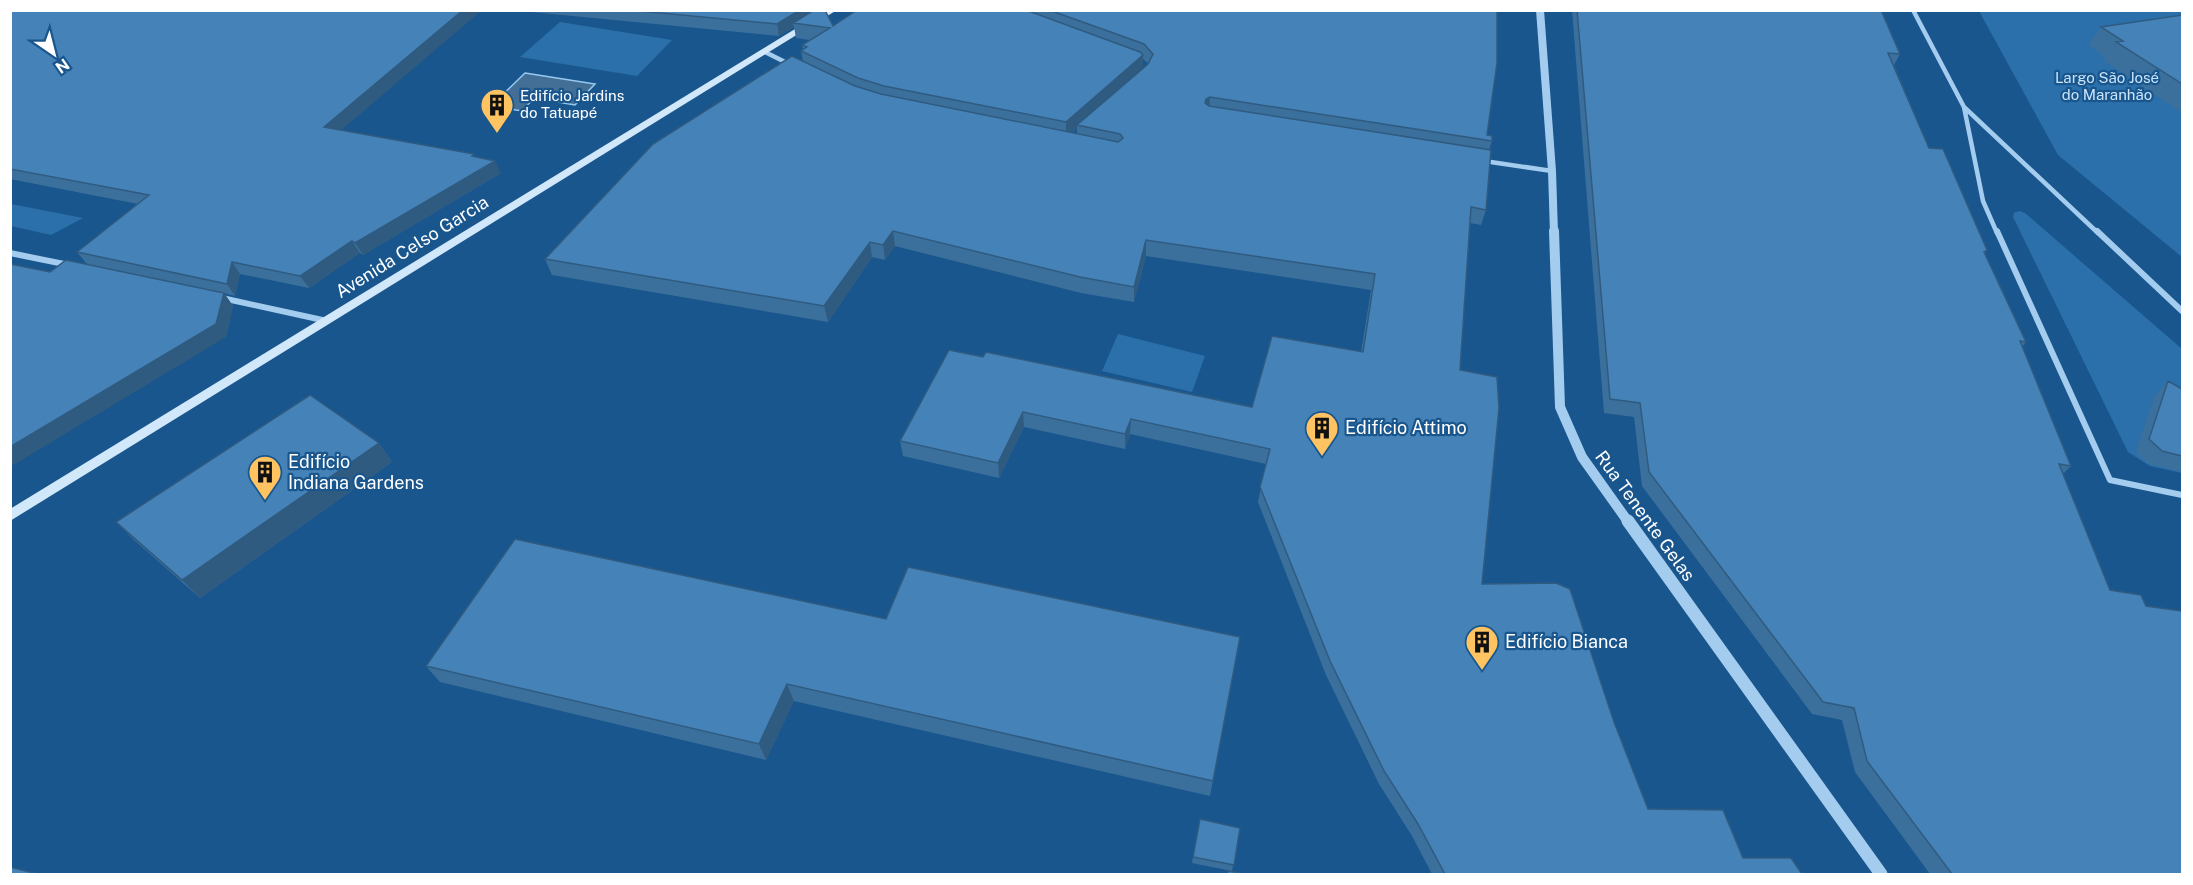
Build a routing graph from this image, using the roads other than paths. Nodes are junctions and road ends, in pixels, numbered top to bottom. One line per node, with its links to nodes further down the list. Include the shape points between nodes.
1 (833, 10): 4 (main road, Avenida Celso Garcia)
2 (1540, 10): 8 (street, Rua Tenente Gelas)
3 (1913, 10): 6 (street)
4 (765, 52): 5 (street); 13 (main road, Avenida Celso Garcia)
5 (798, 68)
6 (1964, 108): 12 (street); 14 (street, via 1983,201 2110,480)
7 (1471, 159): 8 (street)
8 (1552, 171): 16 (street, Rua Tenente Gelas, via 1560,406 1582,457)
9 (10, 253): 10 (street)
10 (78, 267)
11 (214, 297): 13 (street)
12 (2182, 311)
13 (327, 321): 15 (main road, Avenida Celso Garcia)
14 (2182, 495)
15 (10, 516)
16 (1881, 874)

